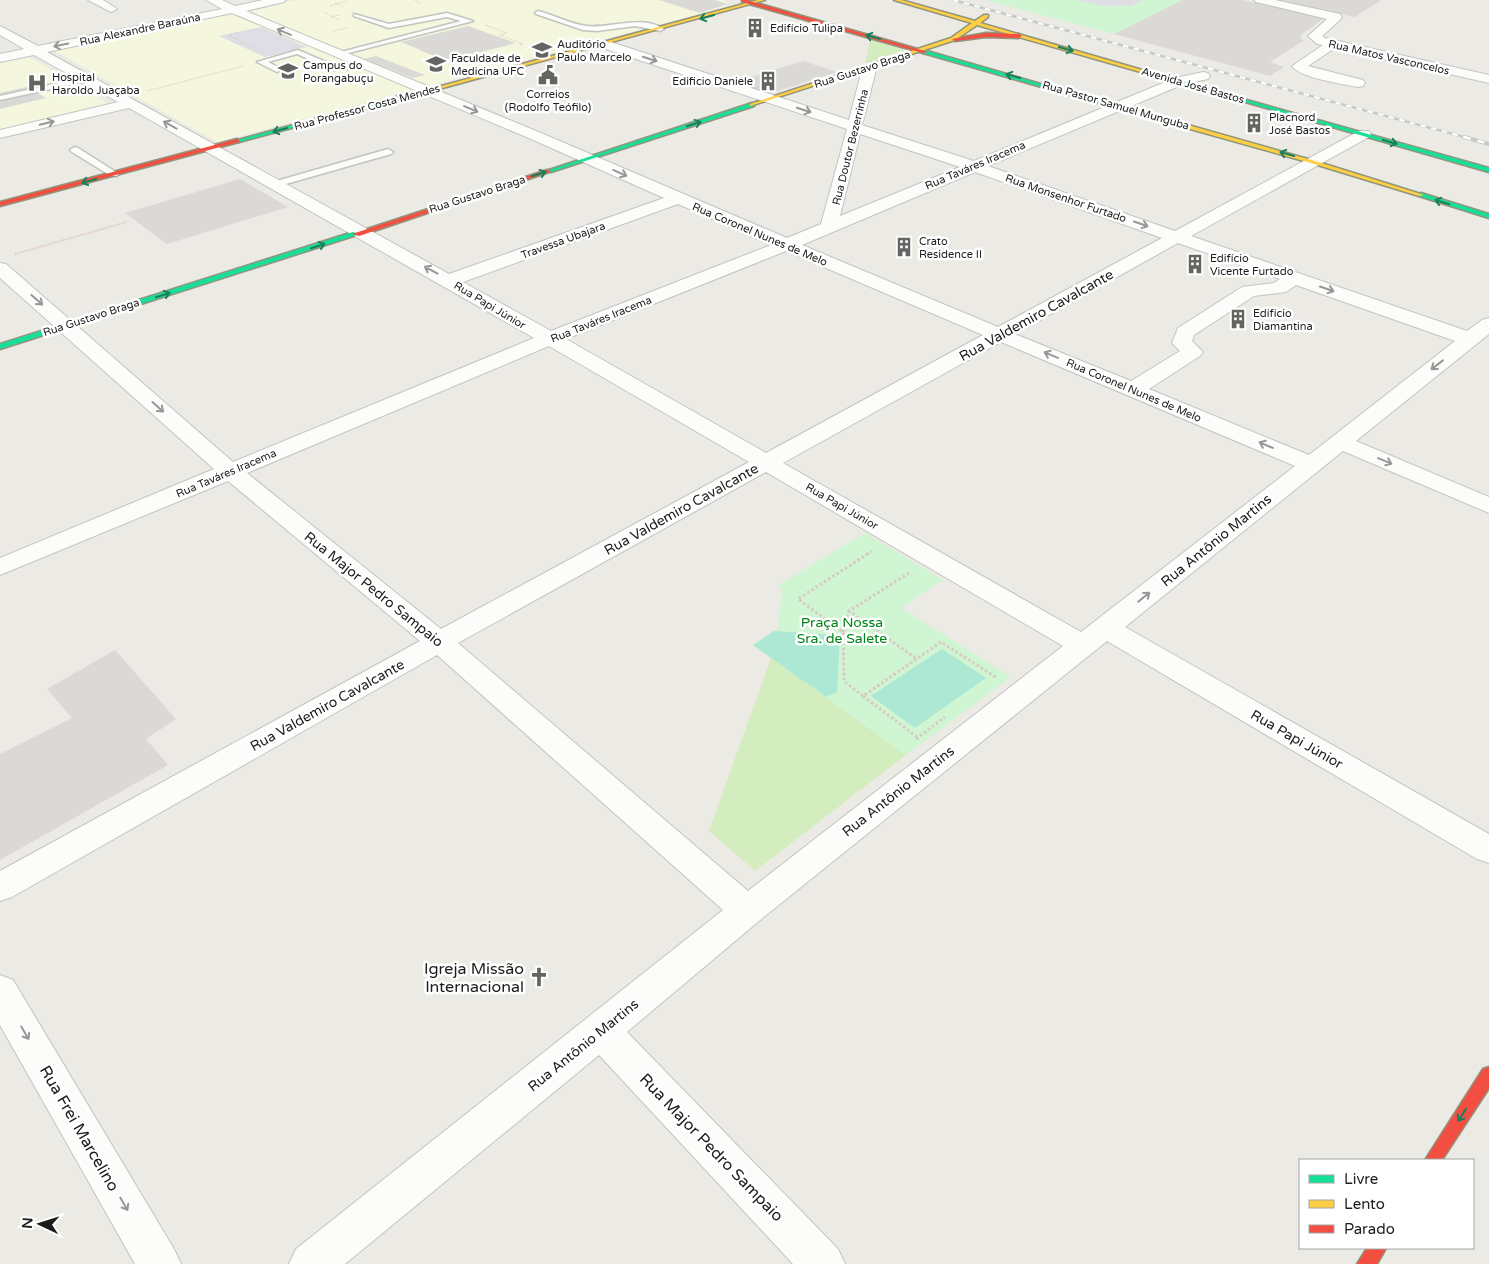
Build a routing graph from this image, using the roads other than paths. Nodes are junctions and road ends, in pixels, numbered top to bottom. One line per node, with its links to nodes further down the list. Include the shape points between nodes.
1 (94, 0): 10 (street)
2 (212, 0): 11 (street, Rua Coronel Nunes de Melo)
3 (280, 0): 11 (street, Rua Alexandre Baraúna)
4 (741, 0): 9 (street, Rua Pastor Samuel Munguba)
5 (778, 0): 9 (street, Rua Professor Costa Mendes)
6 (896, 0): 15 (street, Avenida José Bastos)
7 (927, 0): 14 (street, Avenida José Bastos)
8 (1260, 0): 21 (street, Rua Matos Vasconcelos, via 1332,15 1336,19 1314,36)
9 (760, 4): 16 (street, Rua Professor Costa Mendes, one-way to 16); 23 (street, Rua Pastor Samuel Munguba, one-way to 9)
10 (111, 9)
11 (234, 10): 22 (street, Rua Coronel Nunes de Melo, one-way to 11); 24 (street, Rua Alexandre Baraúna, one-way to 24)
12 (538, 13): 16 (lane, via 583,28 635,24)
13 (356, 15): 26 (lane, via 389,26 447,15 469,21)
14 (986, 16): 15 (street, Rua Gustavo Braga); 33 (street, Avenida José Bastos)
15 (976, 24): 18 (street, Avenida José Bastos); 19 (street, Rua Gustavo Braga)
16 (660, 29): 20 (street, Rua Professor Costa Mendes)
17 (0, 30): 24 (street, Rua Papi Júnior)
18 (1019, 36): 19 (street, Rua Gustavo Braga, via 986,35); 36 (street, Avenida José Bastos, one-way to 36)
19 (954, 39): 23 (street, Rua Gustavo Braga)
20 (604, 44): 39 (street, Rua Professor Costa Mendes); 41 (street, Rua Monsenhor Furtado, one-way to 41)
21 (1333, 44): 32 (street, Rua Matos Vasconcelos); 37 (street, via 1300,68)
22 (320, 47): 25 (lane); 26 (street, Rua Coronel Nunes de Melo)
23 (920, 50): 30 (street, Rua Gustavo Braga); 43 (street, Rua Pastor Samuel Munguba, one-way to 23)
24 (35, 51): 27 (street, Rua Alexandre Baraúna); 34 (street, Rua Papi Júnior)
25 (298, 52): 29 (lane, via 334,68); 31 (lane, via 261,62)
26 (337, 54): 29 (street, Rua Coronel Nunes de Melo)
27 (0, 58)
28 (1482, 61): 32 (street)
29 (364, 66): 39 (street, Rua Coronel Nunes de Melo)
30 (870, 66): 41 (street, Rua Gustavo Braga); 44 (street, Rua Doutor Bezerrinha)
31 (277, 70)
32 (1465, 74): 35 (street, Rua Matos Vasconcelos)
33 (1203, 76): 36 (street, Rua Taváres Iracema); 38 (street, Avenida José Bastos)
34 (85, 79): 40 (lane); 42 (street, Rua Papi Júnior)
35 (1489, 79)
36 (1180, 81): 43 (street, Rua Taváres Iracema); 46 (street, Avenida José Bastos)
37 (1358, 82)
38 (1232, 84)
39 (426, 91): 47 (street, Rua Professor Costa Mendes, one-way to 47); 50 (street, Rua Coronel Nunes de Melo, one-way to 50)
40 (0, 98)
41 (770, 99): 44 (street, Rua Monsenhor Furtado, one-way to 44); 50 (street, Rua Gustavo Braga, one-way to 41)
42 (131, 103): 45 (street, one-way to 42); 47 (street, Rua Papi Júnior, one-way to 42)
43 (1119, 106): 51 (street, Rua Pastor Samuel Munguba, one-way to 43); 52 (street, Rua Taváres Iracema)
44 (854, 127): 52 (street, Rua Monsenhor Furtado); 59 (street, Rua Doutor Bezerrinha)
45 (0, 134)
46 (1364, 134): 51 (street, Rua Valdemiro Cavalcante); 53 (street, Avenida José Bastos, one-way to 53)
47 (213, 148): 54 (street, Rua Professor Costa Mendes); 55 (street, Rua Papi Júnior)
48 (75, 150): 54 (lane)
49 (388, 152): 55 (lane)
50 (587, 158): 56 (street, Rua Coronel Nunes de Melo, one-way to 56); 60 (street, Rua Gustavo Braga, one-way to 50)
51 (1312, 162): 58 (street, Rua Pastor Samuel Munguba, one-way to 51); 61 (street, Rua Valdemiro Cavalcante)
52 (973, 166): 59 (street, Rua Taváres Iracema); 61 (street, Rua Monsenhor Furtado, one-way to 61)
53 (1489, 170)
54 (114, 174): 57 (street, Rua Professor Costa Mendes, one-way to 57)
55 (276, 184): 60 (street, Rua Papi Júnior)
56 (677, 199): 62 (street, Rua Coronel Nunes de Melo); 65 (street, Travessa Ubajara)
57 (0, 204)
58 (1489, 216)
59 (829, 227): 62 (street, Rua Taváres Iracema)
60 (361, 232): 65 (street, Rua Papi Júnior, one-way to 60); 67 (street, Rua Gustavo Braga, one-way to 60)
61 (1177, 237): 64 (street, Rua Monsenhor Furtado); 68 (street, Rua Valdemiro Cavalcante)
62 (786, 246): 68 (street, Rua Coronel Nunes de Melo); 69 (street, Rua Taváres Iracema)
63 (4, 268): 67 (street, Rua Major Pedro Sampaio, one-way to 67)
64 (1294, 278): 70 (street, Rua Monsenhor Furtado, one-way to 70); 72 (street, via 1279,288 1249,291 1185,332 1182,343 1193,352)
65 (450, 280): 69 (street, Rua Papi Júnior)
66 (1489, 324): 70 (street, Rua Antônio Martins)
67 (66, 325): 71 (street, Rua Gustavo Braga); 76 (street, Rua Major Pedro Sampaio, one-way to 76)
68 (1002, 334): 72 (street, Rua Coronel Nunes de Melo, one-way to 68); 74 (street, Rua Valdemiro Cavalcante)
69 (548, 339): 74 (street, Rua Papi Júnior); 76 (street, Rua Taváres Iracema)
70 (1470, 339): 73 (street, Rua Antônio Martins, one-way to 73)
71 (0, 347)
72 (1133, 389): 75 (street, Rua Coronel Nunes de Melo, one-way to 72)
73 (1340, 442): 75 (street, Rua Antônio Martins); 77 (street, one-way to 77)
74 (767, 463): 79 (street, Rua Papi Júnior); 80 (street, Rua Valdemiro Cavalcante)
75 (1311, 464): 79 (street, Rua Antônio Martins, one-way to 75)
76 (230, 471): 78 (street, Rua Taváres Iracema); 80 (street, Rua Major Pedro Sampaio)
77 (1489, 506)
78 (0, 567)
79 (1094, 637): 81 (street, Rua Papi Júnior); 83 (street, Rua Antônio Martins)
80 (439, 642): 82 (street, Rua Valdemiro Cavalcante); 83 (street, Rua Major Pedro Sampaio)
81 (1489, 850)
82 (0, 887)
83 (747, 911): 85 (street, Rua Antônio Martins)
84 (0, 991): 89 (street, Rua Frei Marcelino, one-way to 89)
85 (602, 1031): 90 (street, Rua Antônio Martins); 91 (street, Rua Major Pedro Sampaio)
86 (1489, 1074): 87 (street, one-way to 87)
87 (1434, 1159)
88 (1376, 1249): 92 (street)
89 (159, 1264)
90 (311, 1264)
91 (823, 1264)
92 (1366, 1264)

